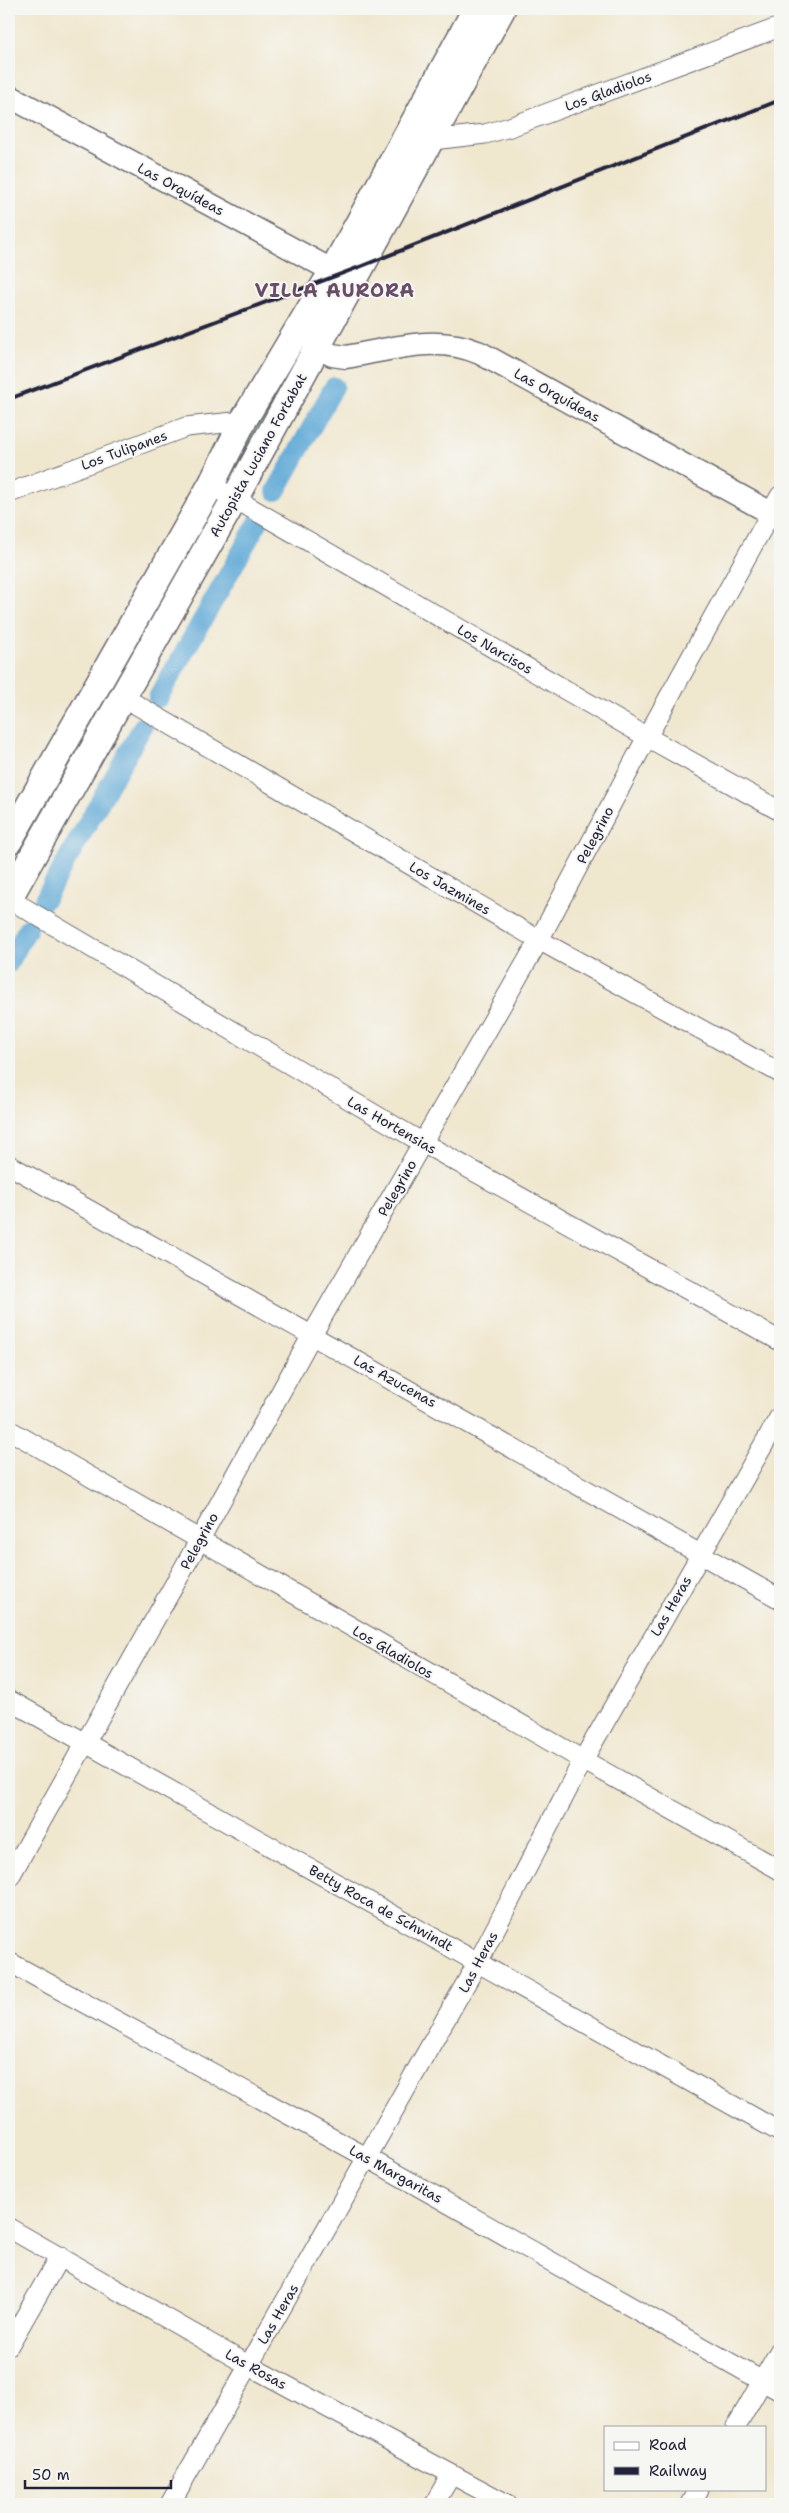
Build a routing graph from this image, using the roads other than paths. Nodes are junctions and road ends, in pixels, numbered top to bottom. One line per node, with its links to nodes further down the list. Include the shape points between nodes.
1 (476, 9): 6 (main road, Autopista Luciano Fortabat)
2 (502, 9): 5 (main road, Autopista Luciano Fortabat)
3 (780, 26): 5 (street, Los Gladiolos, via 510,127 485,134)
4 (9, 96): 6 (street, Las Orquídeas)
5 (432, 140): 6 (main road, Autopista Luciano Fortabat)
6 (343, 276): 7 (main road, Autopista Luciano Fortabat); 8 (main road, Autopista Luciano Fortabat)
7 (318, 347): 11 (main road, Autopista Luciano Fortabat); 12 (street, Las Orquídeas, via 332,355 346,357 437,342 461,345)
8 (243, 421): 9 (main road, Autopista Luciano Fortabat); 10 (street, Los Tulipanes, via 186,427)
9 (211, 485): 11 (street, Los Narcisos); 16 (main road, Autopista Luciano Fortabat)
10 (9, 493)
11 (235, 498): 13 (main road, Autopista Luciano Fortabat); 14 (street, Los Narcisos)
12 (777, 508): 14 (street, Pelegrino)
13 (123, 697): 17 (main road, Autopista Luciano Fortabat); 18 (street, Los Jazmines)
14 (647, 737): 15 (street, Los Narcisos); 18 (street, Pelegrino)
15 (780, 811)
16 (9, 841)
17 (9, 898): 20 (street, Las Hortensias)
18 (539, 940): 19 (street, Los Jazmines); 20 (street, Pelegrino)
19 (780, 1073)
20 (422, 1144): 22 (street, Pelegrino); 23 (street, Las Hortensias)
21 (9, 1165): 22 (street, Las Azucenas)
22 (312, 1335): 26 (street, Pelegrino); 27 (street, Las Azucenas)
23 (780, 1341)
24 (780, 1416): 27 (street, Las Heras)
25 (9, 1430): 26 (street, Los Gladiolos)
26 (199, 1541): 30 (street, Pelegrino); 31 (street, Los Gladiolos)
27 (701, 1554): 28 (street, Las Azucenas); 31 (street, Las Heras)
28 (780, 1599)
29 (9, 1700): 30 (street, Betty Roca de Schwindt)
30 (84, 1742): 33 (street, Pelegrino); 35 (street, Betty Roca de Schwindt)
31 (583, 1760): 32 (street, Los Gladiolos); 35 (street, Las Heras)
32 (780, 1870)
33 (9, 1878)
34 (9, 1962): 37 (street, Las Margaritas)
35 (478, 1962): 36 (street, Betty Roca de Schwindt); 37 (street, Las Heras)
36 (780, 2132)
37 (368, 2158): 42 (street, Las Heras); 43 (street, Las Margaritas)
38 (9, 2228): 39 (street, Las Rosas)
39 (60, 2256): 40 (street); 42 (street, Las Rosas)
40 (9, 2345)
41 (780, 2350): 43 (street)
42 (248, 2366): 46 (street, Las Rosas); 48 (street, Las Heras)
43 (763, 2381): 44 (street, Las Margaritas); 45 (street)
44 (780, 2391)
45 (737, 2426)
46 (451, 2475): 49 (street); 50 (street, Las Rosas)
47 (698, 2490): 51 (street)
48 (170, 2504)
49 (434, 2504)
50 (507, 2504)
51 (690, 2504)

